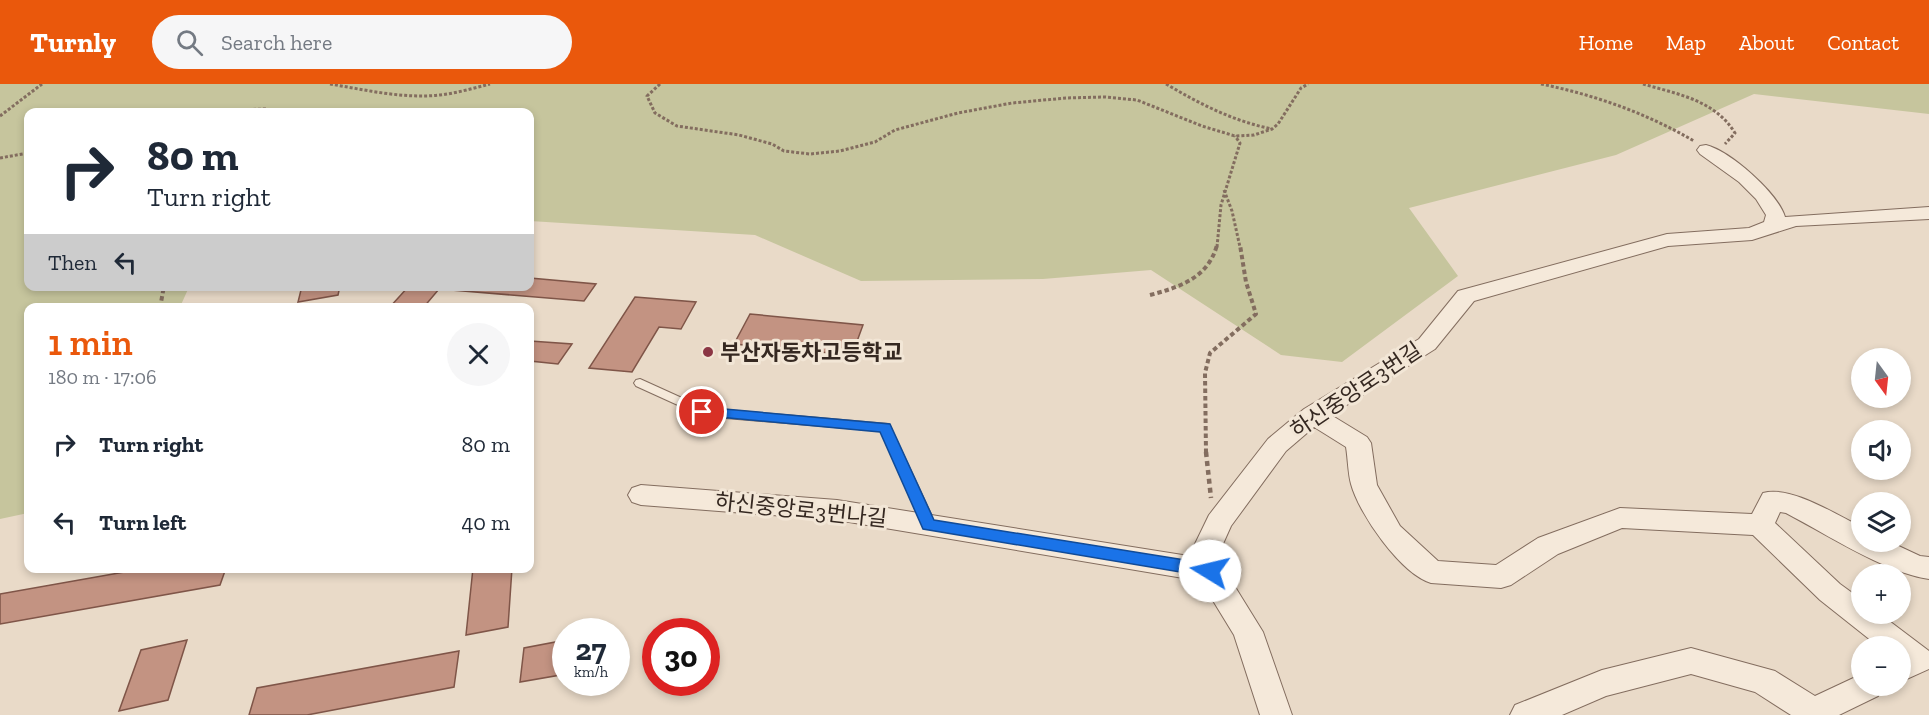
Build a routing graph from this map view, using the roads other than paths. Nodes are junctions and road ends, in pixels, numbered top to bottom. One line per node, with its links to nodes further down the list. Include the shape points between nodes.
1 (1706, 150): 3 (street, via 1736,170 1768,202 1776,215)
2 (1929, 213): 3 (street, 하신중앙로3번길, via 1796,220)
3 (1773, 225): 5 (street, 하신중앙로3번길, via 1752,234 1667,240 1466,296 1428,344)
4 (640, 383): 7 (lane, via 702,412 885,428)
5 (1313, 415): 8 (street, via 1358,443 1364,484 1390,533 1431,572 1501,577 1548,546 1620,518); 12 (street, 하신중앙로3번길, via 1277,445 1220,520 1208,546)
6 (641, 495): 7 (street, 하신중앙로3번나길, via 837,510)
7 (929, 525): 12 (street, 하신중앙로3번나길)
8 (1760, 525): 9 (street, via 1772,500); 13 (street, via 1830,592)
9 (1851, 535)
10 (1886, 552): 11 (street)
11 (1929, 568)
12 (1210, 571): 17 (street, via 1248,632)
13 (1886, 636)
14 (1911, 655): 15 (street, via 1918,660)
15 (1911, 664)
16 (1851, 694): 18 (street, via 1814,712 1764,681 1691,661 1602,684)
17 (1276, 715)
18 (1526, 715)

